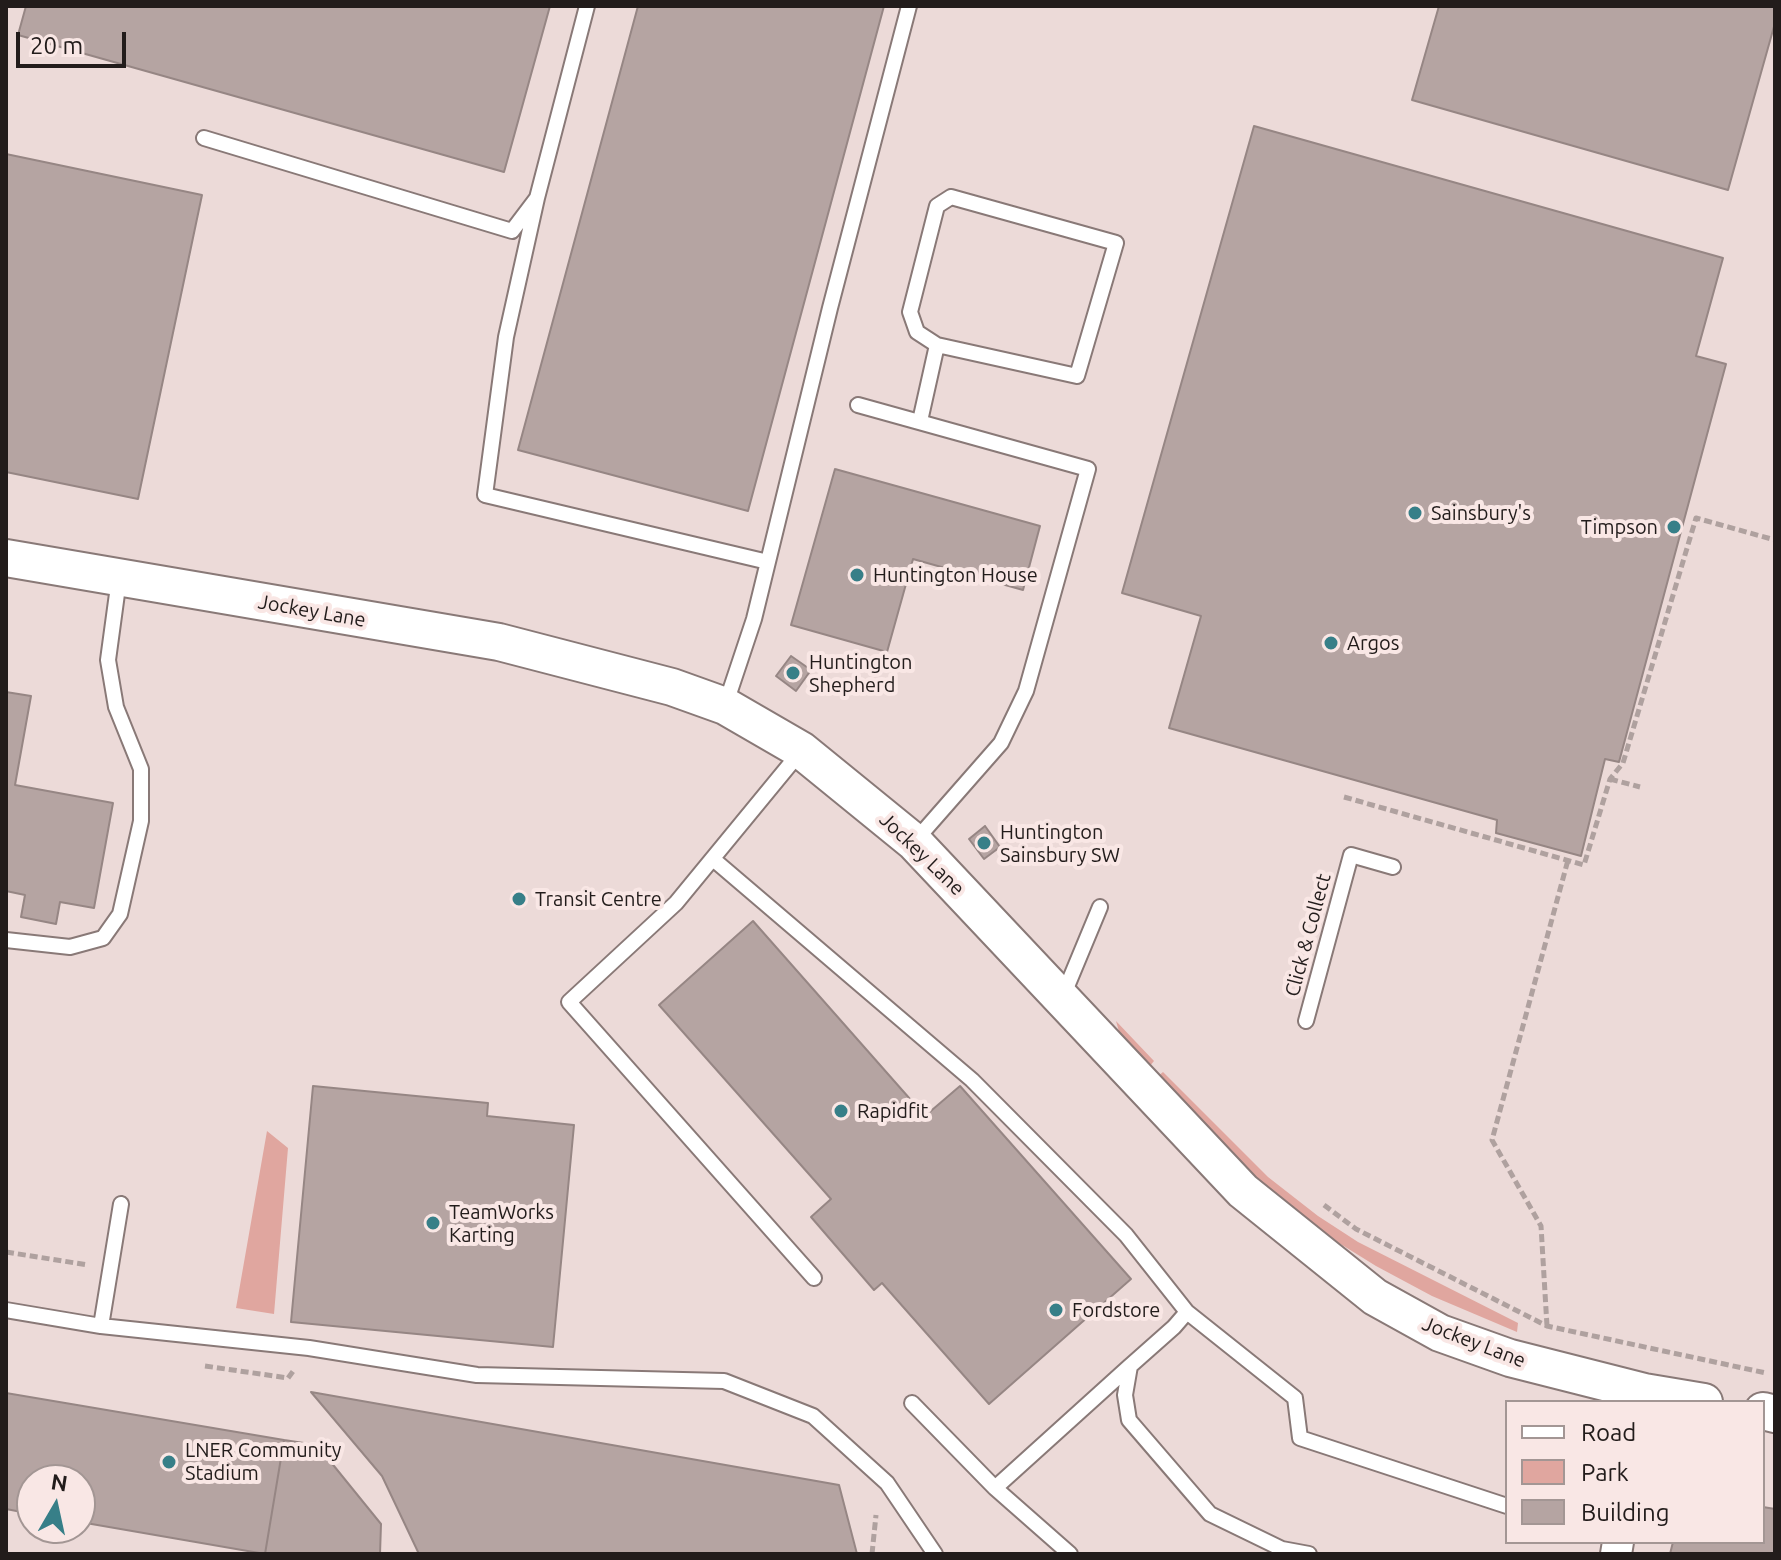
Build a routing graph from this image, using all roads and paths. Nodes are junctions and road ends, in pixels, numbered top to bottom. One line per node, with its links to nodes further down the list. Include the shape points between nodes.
1 (587, 6): 4 (lane)
2 (909, 6): 10 (lane)
3 (204, 138): 4 (lane, via 512,231)
4 (537, 198): 10 (lane, via 506,337 485,495)
5 (937, 345): 5 (lane, via 917,332 910,312 937,206 951,197 1116,243 1077,376); 7 (lane)
6 (858, 405): 7 (lane)
7 (920, 421): 17 (lane, via 1088,469 1020,704 1001,743)
8 (1775, 540): 14 (path, via 1696,518 1623,763)
9 (6, 558): 11 (street, Jockey Lane)
10 (768, 562): 12 (lane)
11 (119, 578): 12 (street, Jockey Lane, via 499,642 645,679); 22 (lane, via 108,660 116,707 141,769 141,821 120,914 103,938 70,947)
12 (725, 706): 13 (street, Jockey Lane)
13 (801, 750): 17 (street, Jockey Lane); 18 (lane)
14 (1610, 779): 15 (path); 19 (path, via 1584,865)
15 (1640, 787)
16 (1344, 797): 19 (path)
17 (914, 842): 23 (street, Jockey Lane)
18 (713, 859): 29 (lane, via 676,903 569,1002); 31 (lane, via 972,1080 1126,1235)
19 (1568, 860): 33 (path, via 1492,1140 1541,1226)
20 (1393, 867): 24 (lane, Click & Collect, via 1351,855)
21 (1100, 907): 23 (lane)
22 (6, 940)
23 (1062, 1000): 36 (street, Jockey Lane, via 1243,1191 1375,1297 1440,1333)
24 (1306, 1021)
25 (1322, 1203): 33 (path, via 1356,1229)
26 (121, 1204): 28 (lane)
27 (6, 1252): 28 (path)
28 (111, 1268): 32 (lane)
29 (814, 1278)
30 (6, 1310): 32 (lane)
31 (1187, 1312): 34 (lane); 40 (lane, via 1295,1398 1300,1438)
32 (101, 1326): 41 (lane, via 309,1348 477,1375 724,1381 813,1416 887,1483)
33 (1547, 1326): 35 (path)
34 (1130, 1366): 39 (lane); 43 (lane, via 1125,1395 1129,1420 1210,1514 1282,1549)
35 (1775, 1374)
36 (1644, 1397): 37 (street, Jockey Lane)
37 (1680, 1400)
38 (912, 1403): 39 (lane)
39 (995, 1488): 42 (lane)
40 (1505, 1505)
41 (935, 1554)
42 (1070, 1554)
43 (1309, 1554)

